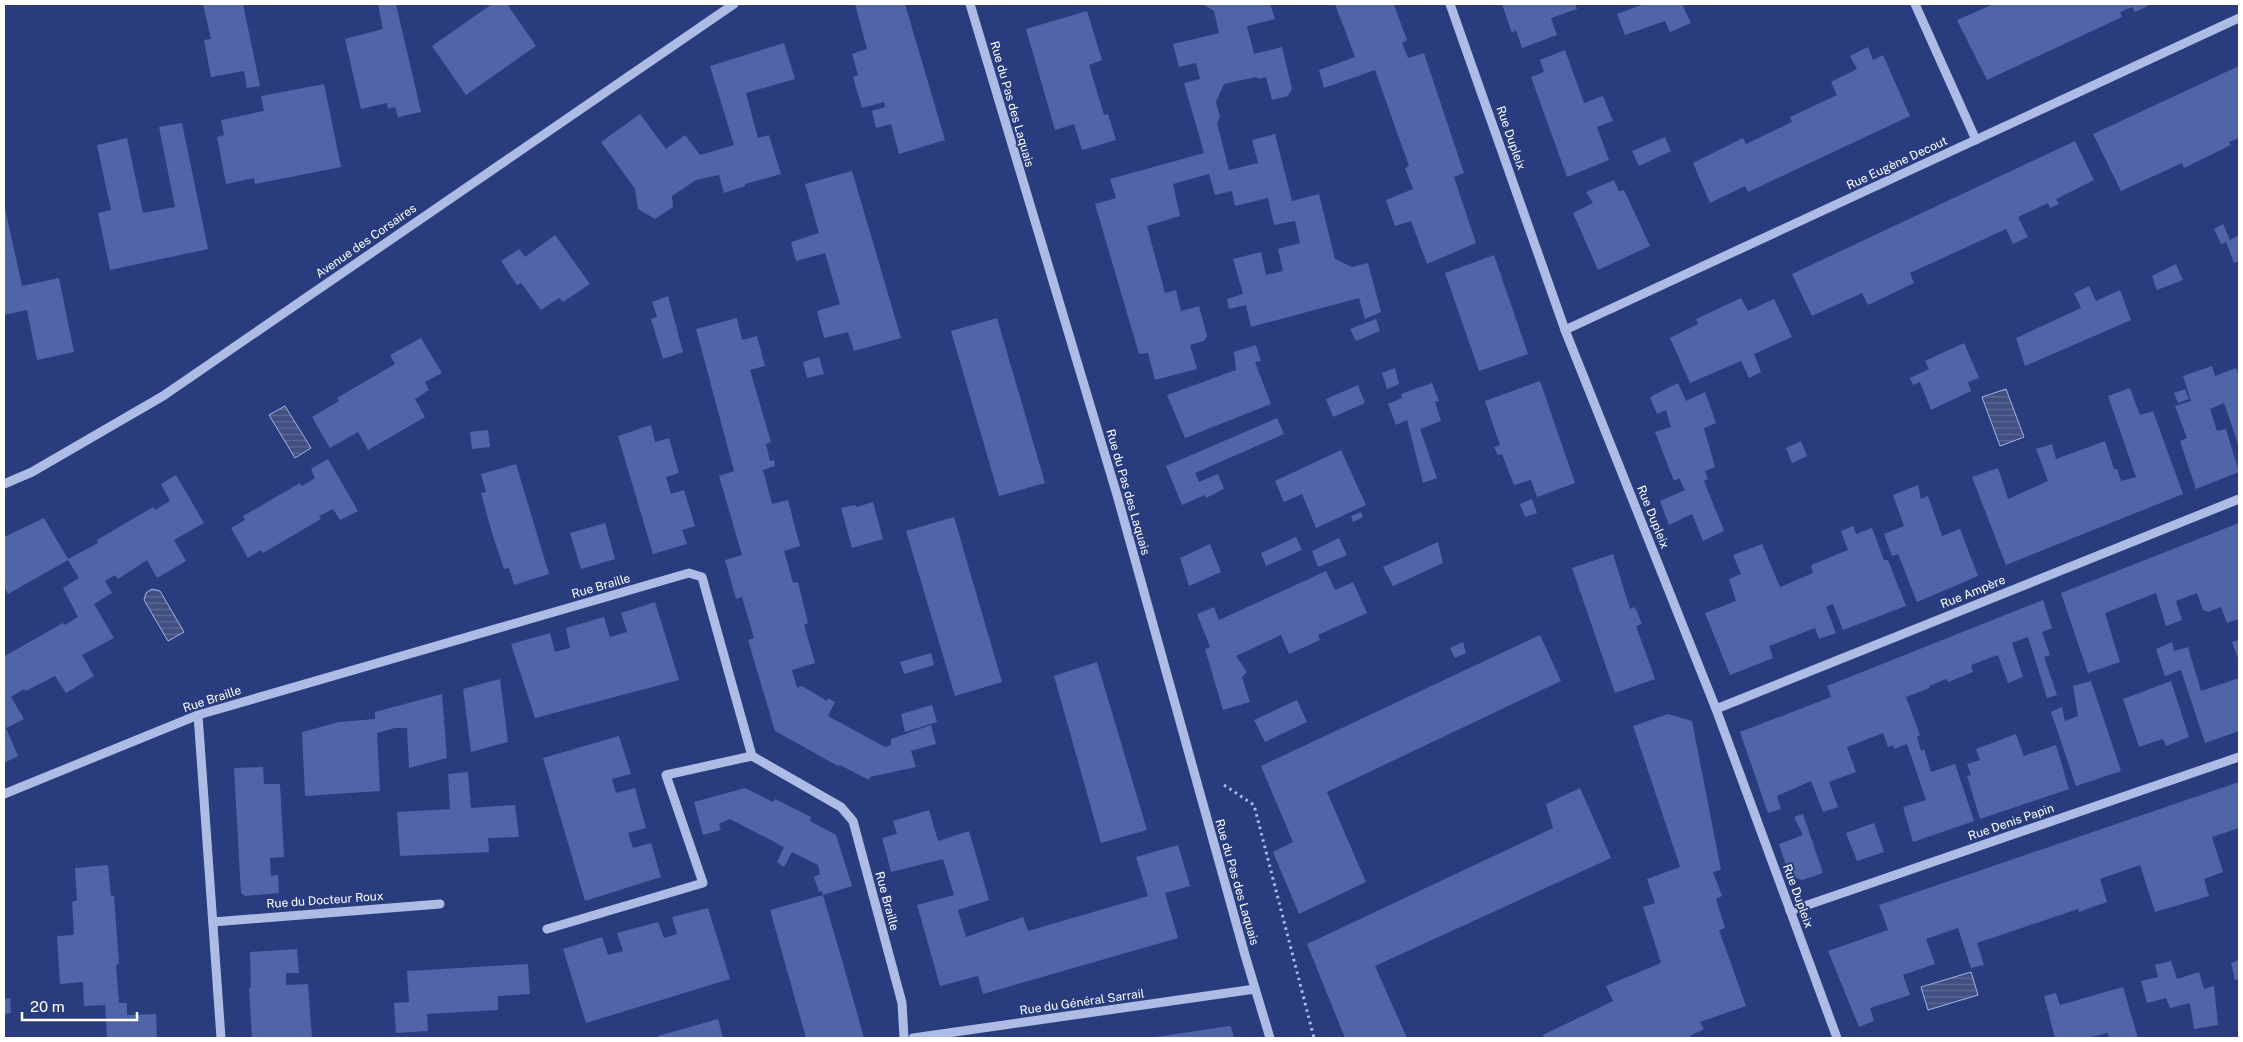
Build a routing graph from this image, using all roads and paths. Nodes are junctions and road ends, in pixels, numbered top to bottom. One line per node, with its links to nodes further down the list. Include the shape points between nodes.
1 (734, 4): 8 (street, Avenue des Corsaires, via 163,396 32,472)
2 (970, 4): 20 (street, Rue du Pas des Laquais, via 1117,496)
3 (1450, 4): 7 (street, Rue Dupleix)
4 (1915, 4): 6 (street)
5 (2239, 18): 6 (street, Rue Eugène Decout)
6 (1976, 140): 7 (street, Rue Eugène Decout)
7 (1565, 330): 10 (street, Rue Dupleix)
8 (4, 484)
9 (2239, 499): 10 (street, Rue Ampère)
10 (1716, 709): 17 (street, Rue Dupleix)
11 (198, 715): 12 (street, Rue Braille, via 689,573 702,577); 15 (street, Rue Braille); 18 (street)
12 (752, 756): 19 (street, via 666,775 703,883); 22 (street, Rue Braille, via 842,807 853,821 902,1003)
13 (2239, 757): 17 (street, Rue Denis Papin)
14 (1221, 776): 25 (path, via 1224,785 1254,805)
15 (4, 794)
16 (440, 904): 18 (street, Rue du Docteur Roux)
17 (1790, 911): 26 (street, Rue Dupleix)
18 (213, 922): 21 (street)
19 (547, 929)
20 (1255, 989): 23 (street, Rue du Général Sarrail); 24 (street, Rue du Pas des Laquais)
21 (221, 1038)
22 (904, 1038)
23 (913, 1038)
24 (1270, 1038)
25 (1314, 1038)
26 (1836, 1038)

